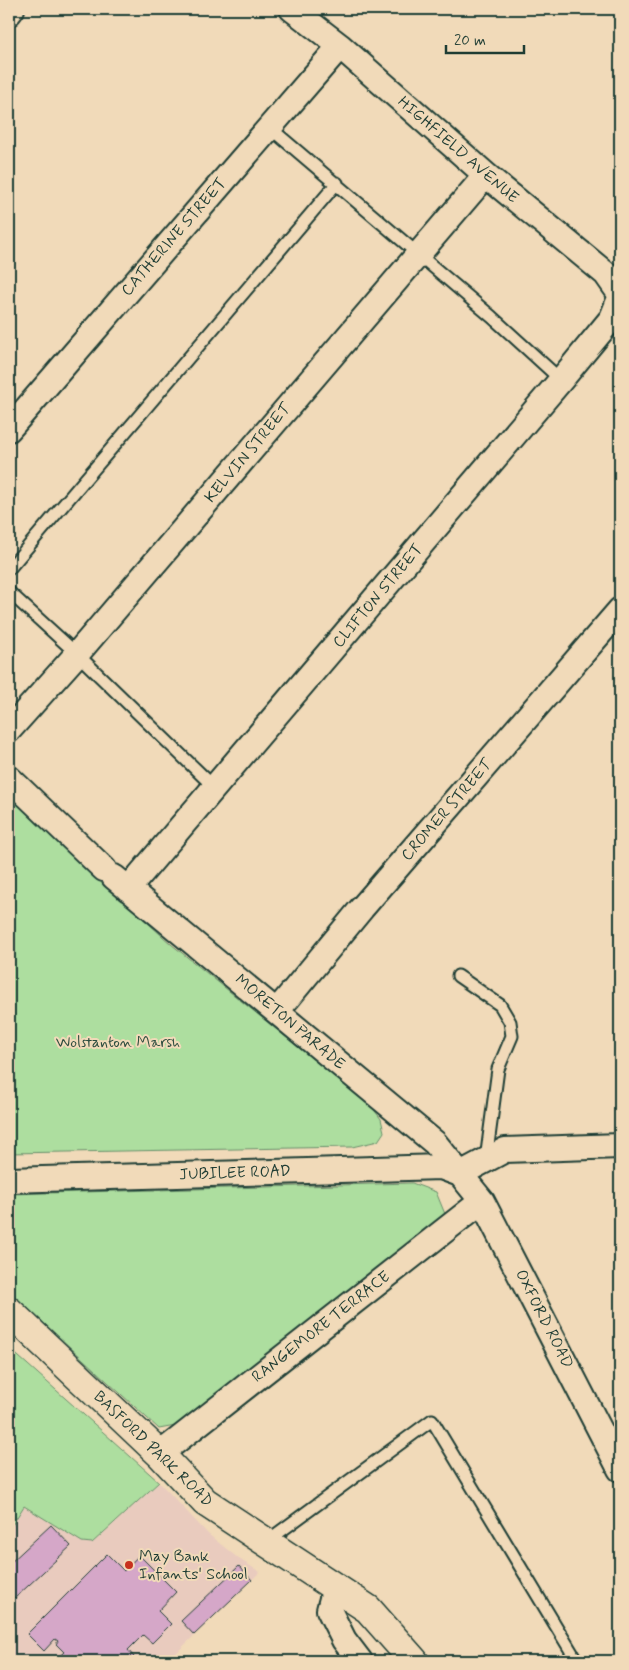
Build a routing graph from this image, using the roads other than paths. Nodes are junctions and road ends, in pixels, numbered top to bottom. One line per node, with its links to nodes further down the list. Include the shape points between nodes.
1 (12, 9): 3 (street)
2 (292, 9): 4 (street, HIGHFIELD AVENUE)
3 (9, 13)
4 (340, 46): 5 (street, CATHERINE STREET); 6 (street, HIGHFIELD AVENUE)
5 (270, 127): 7 (lane); 12 (street, CATHERINE STREET)
6 (486, 175): 8 (street, KELVIN STREET); 9 (street, HIGHFIELD AVENUE, via 606,274)
7 (338, 183): 8 (lane); 13 (lane)
8 (417, 254): 11 (lane); 16 (street, KELVIN STREET)
9 (620, 294)
10 (620, 298): 11 (street, CLIFTON STREET, via 612,318)
11 (561, 380): 19 (street, CLIFTON STREET)
12 (9, 429)
13 (9, 568)
14 (9, 592): 16 (lane)
15 (620, 610): 22 (street, CROMER STREET)
16 (77, 654): 17 (street, KELVIN STREET); 19 (lane)
17 (9, 730)
18 (9, 778): 20 (street, MORETON PARADE)
19 (215, 788): 20 (street, CLIFTON STREET)
20 (115, 878): 22 (street, MORETON PARADE)
21 (458, 976): 24 (lane, via 500,1005 510,1022 512,1036 498,1069)
22 (277, 1011): 25 (street, MORETON PARADE, via 436,1143)
23 (620, 1146): 24 (street, via 506,1150)
24 (486, 1160): 25 (street)
25 (460, 1174): 26 (street, JUBILEE ROAD, via 441,1167); 27 (street, OXFORD ROAD)
26 (9, 1180)
27 (482, 1201): 29 (street, RANGEMORE TERRACE); 30 (street, OXFORD ROAD)
28 (9, 1311): 29 (main road, BASFORD PARK ROAD)
29 (160, 1454): 31 (main road, BASFORD PARK ROAD, via 205,1502)
30 (620, 1470)
31 (266, 1542): 32 (main road, BASFORD PARK ROAD); 35 (lane, via 432,1420)
32 (335, 1587): 33 (street, via 329,1610 344,1640); 34 (main road, BASFORD PARK ROAD, via 368,1609)
33 (360, 1661)
34 (414, 1661)
35 (577, 1661)

